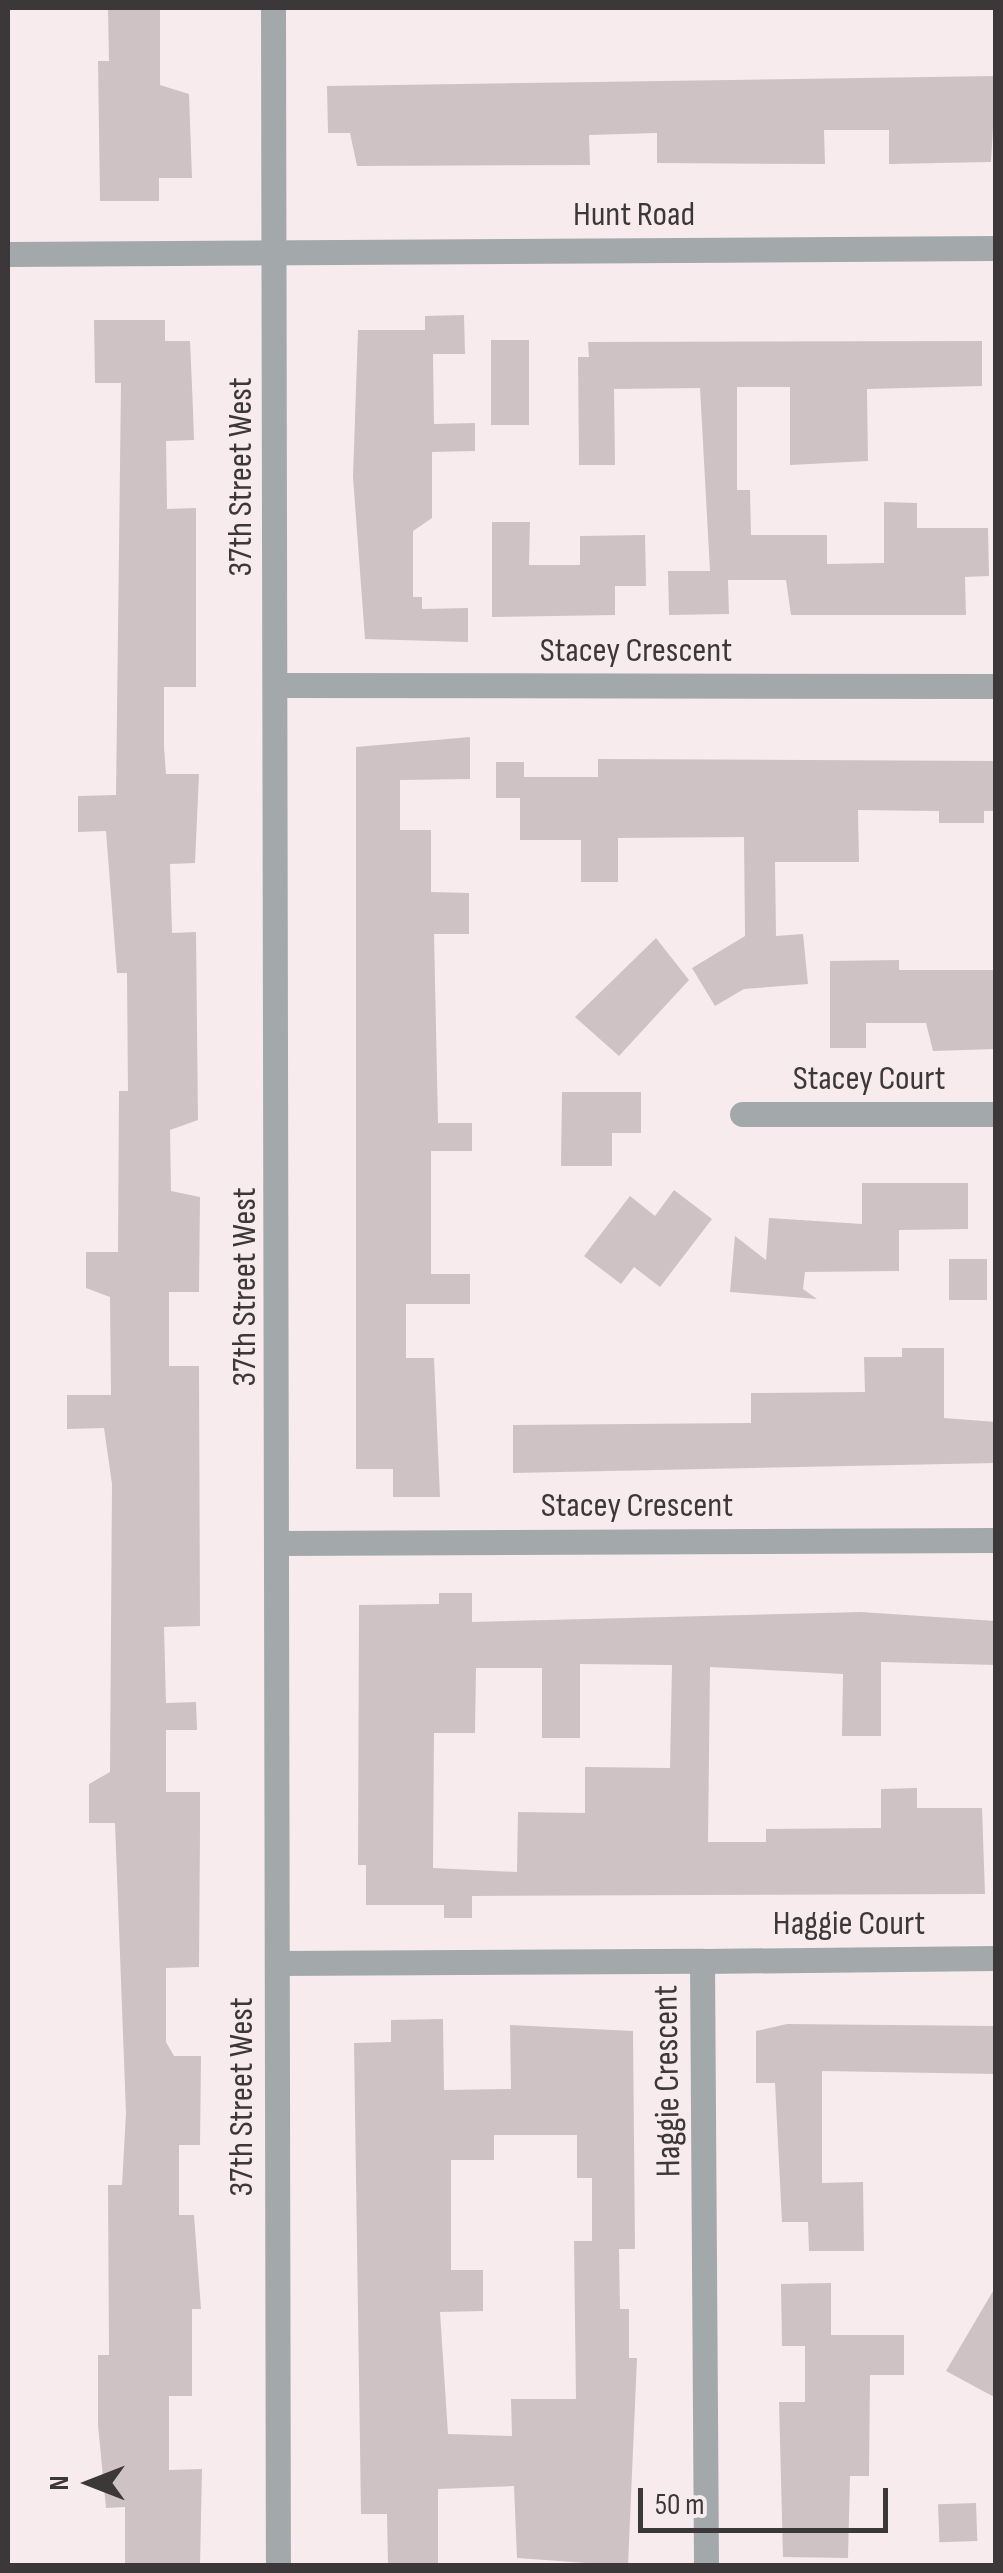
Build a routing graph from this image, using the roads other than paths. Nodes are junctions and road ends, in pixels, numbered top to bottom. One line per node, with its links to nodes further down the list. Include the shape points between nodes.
1 (273, 8): 3 (street, 37th Street West)
2 (996, 248): 3 (street, Hunt Road)
3 (273, 252): 4 (street, Hunt Road); 5 (street, 37th Street West)
4 (8, 254)
5 (277, 685): 6 (street, Stacey Crescent); 10 (street, 37th Street West)
6 (996, 686)
7 (742, 1114): 8 (street, Stacey Court)
8 (996, 1114)
9 (996, 1540): 10 (street, Stacey Crescent)
10 (278, 1543): 13 (street, 37th Street West)
11 (996, 1958): 12 (street, Haggie Court)
12 (702, 1961): 13 (street, Haggie Crescent); 15 (street, Haggie Crescent)
13 (276, 1963): 14 (street, 37th Street West)
14 (278, 2566)
15 (706, 2566)

